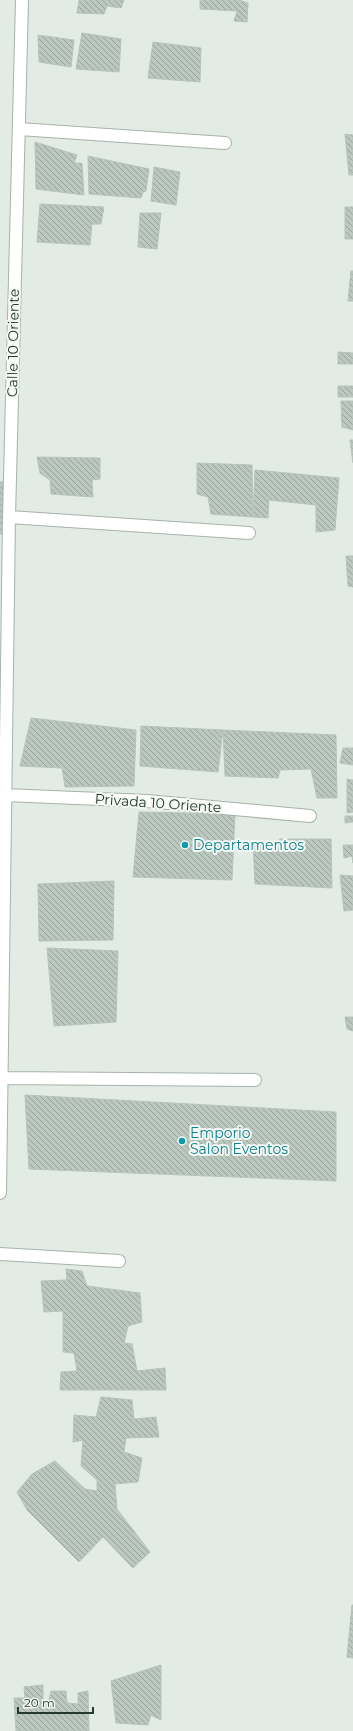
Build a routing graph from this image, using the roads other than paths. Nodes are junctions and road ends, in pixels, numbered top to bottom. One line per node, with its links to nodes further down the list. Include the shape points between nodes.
1 (22, 0): 2 (street, Calle 10 Oriente)
2 (19, 129): 3 (street); 4 (street, Calle 10 Oriente)
3 (225, 143)
4 (9, 516): 5 (street); 6 (street, Calle 10 Oriente)
5 (249, 533)
6 (3, 734): 7 (street, Calle 10 Oriente)
7 (5, 794): 8 (street, Privada 10 Oriente, via 147,801); 9 (street, Calle 10 Oriente)
8 (310, 816)
9 (1, 1077): 10 (street); 11 (street, Calle 10 Oriente)
10 (255, 1080)
11 (0, 1194)
12 (0, 1254): 13 (street)
13 (119, 1261)

